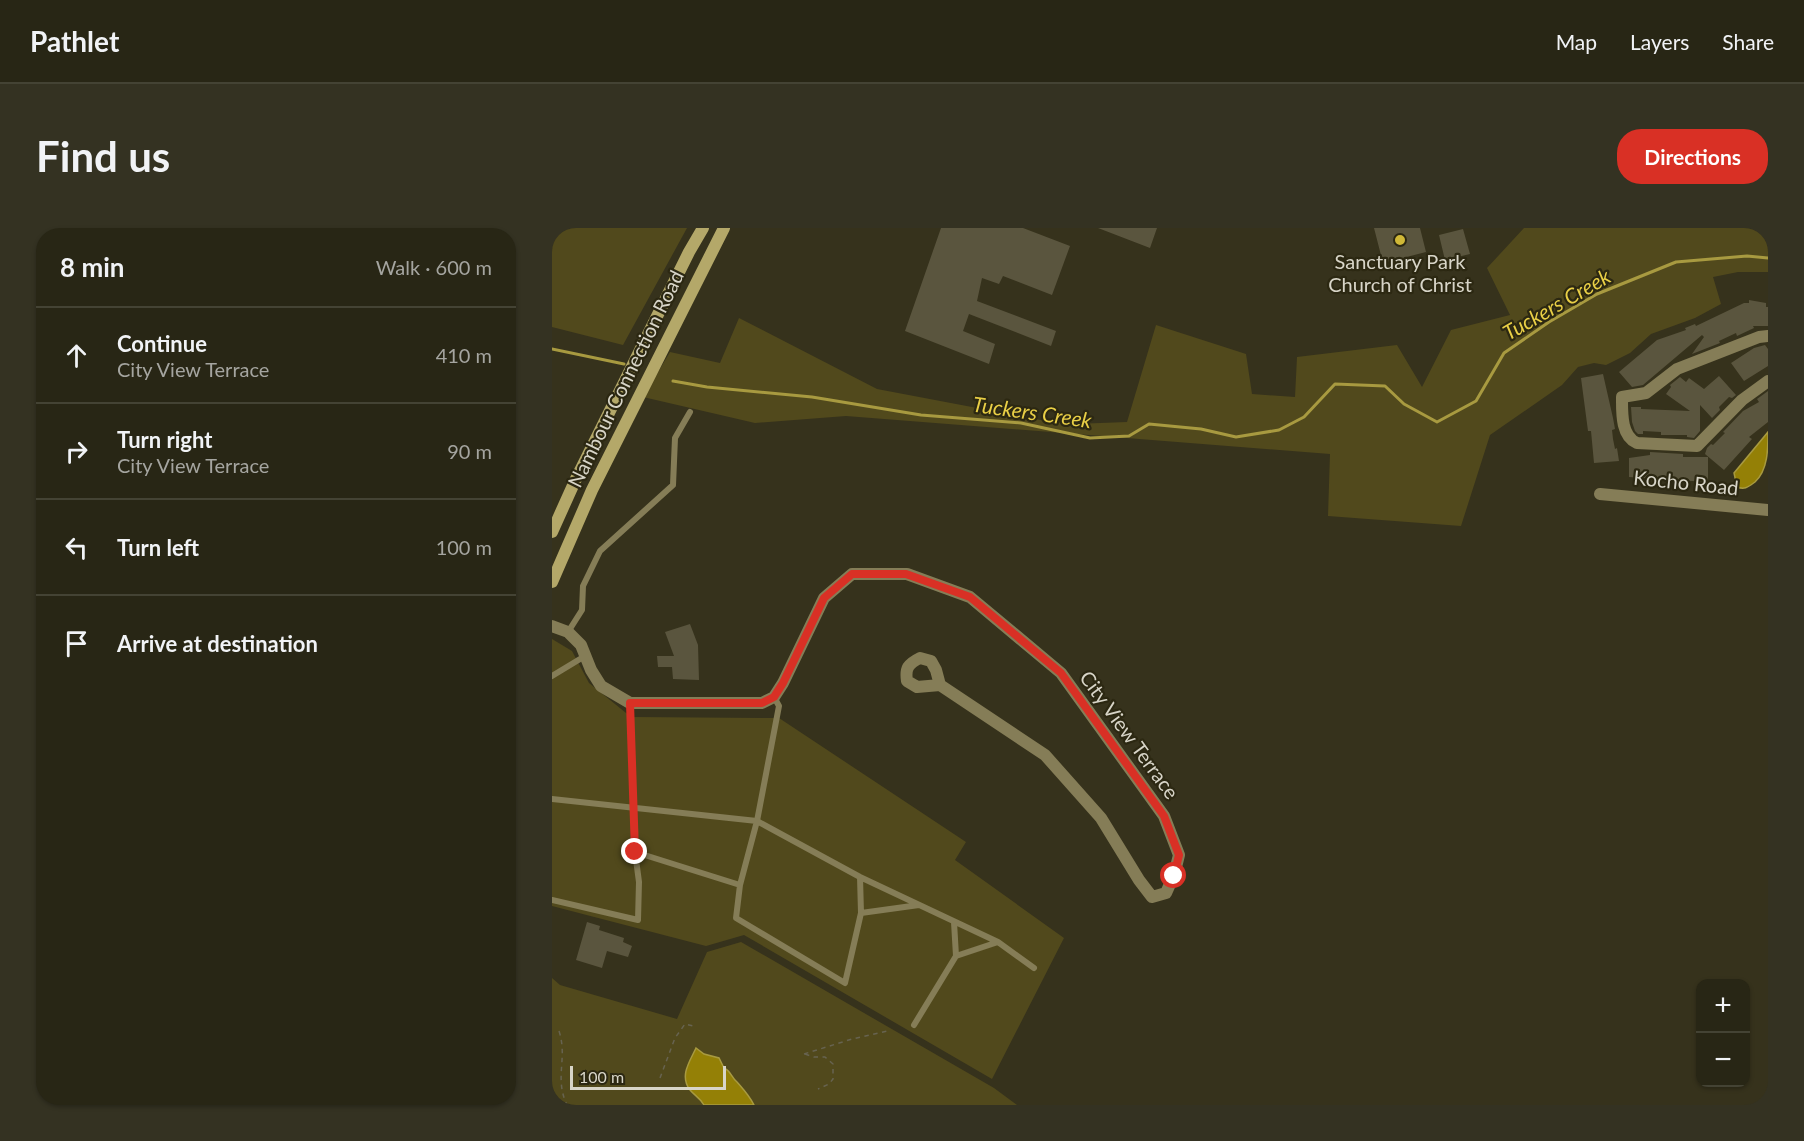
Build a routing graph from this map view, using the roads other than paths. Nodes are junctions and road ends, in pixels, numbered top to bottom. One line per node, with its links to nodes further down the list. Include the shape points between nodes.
1 (703, 228): 8 (main road, Nambour Connection Road)
2 (724, 228): 9 (main road, Nambour Connection Road, via 592,490)
3 (1768, 336): 4 (street, via 1677,369 1646,393 1622,397 1626,433 1629,440 1637,443 1697,446 1742,400)
4 (1768, 381)
5 (690, 412): 11 (lane, via 675,438 673,485 600,551 583,586 582,610)
6 (1600, 494): 7 (street, Kocho Road)
7 (1768, 510)
8 (552, 532)
9 (552, 582)
10 (552, 626): 11 (street)
11 (568, 632): 12 (street, via 581,645)
12 (585, 656): 13 (lane); 16 (street, via 601,686)
13 (552, 676)
14 (940, 685): 15 (street, City View Terrace, via 1045,755 1101,818 1152,897 1166,893 1179,855 1164,816 1061,673 970,597 906,574 852,574 824,598)
15 (774, 697): 16 (street, via 762,703); 19 (lane, via 779,706)
16 (630, 703): 18 (lane)
17 (552, 799): 18 (lane)
18 (634, 807): 19 (lane); 20 (lane)
19 (757, 821): 21 (lane); 22 (lane)
20 (635, 852): 22 (lane); 23 (lane, via 638,920)
21 (860, 877): 24 (lane); 25 (lane)
22 (740, 885): 25 (lane, via 736,918 845,983)
23 (552, 900)
24 (919, 905): 25 (lane); 26 (lane)
25 (861, 913)
26 (954, 922): 27 (lane); 28 (lane)
27 (998, 942): 28 (lane); 29 (lane)
28 (956, 956): 30 (lane)
29 (1034, 968)
30 (914, 1025)

